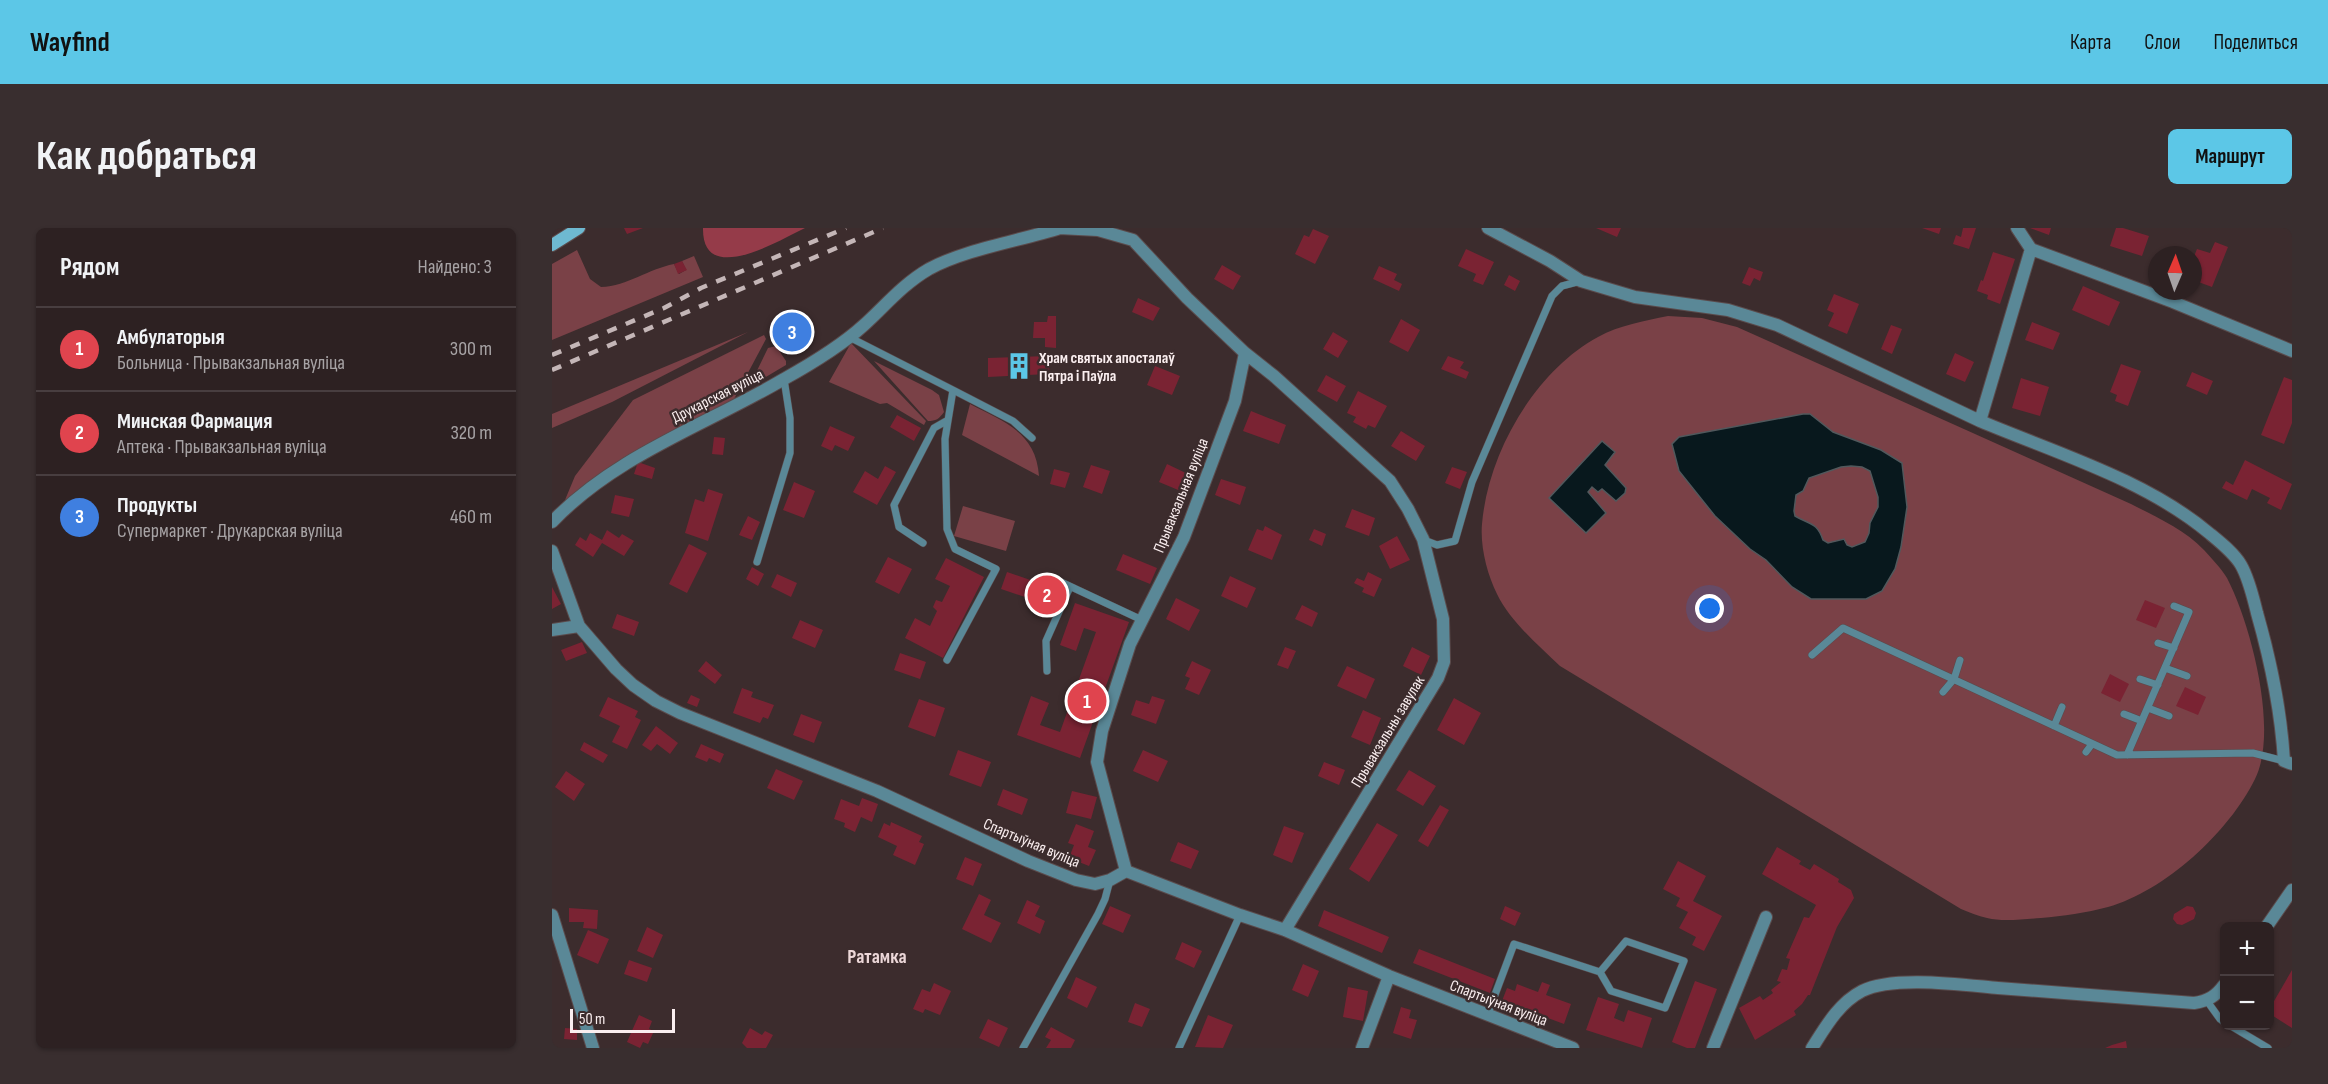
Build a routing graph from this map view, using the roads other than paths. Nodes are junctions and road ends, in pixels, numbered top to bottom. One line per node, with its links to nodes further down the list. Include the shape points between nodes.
1 (579, 228): 6 (street)
2 (1059, 228): 5 (street); 9 (street, Друкарская вуліца, via 929,269 891,296)
3 (1488, 228): 8 (street)
4 (2018, 228): 7 (street)
5 (1131, 234): 11 (street, via 1187,298)
6 (552, 245)
7 (2031, 249): 10 (street); 15 (street)
8 (1581, 280): 15 (street, via 1635,297 1728,310 1777,325); 18 (lane, via 1562,285 1552,296 1472,482 1455,541 1437,545)
9 (849, 337): 12 (street, Друкарская вуліца); 13 (lane)
10 (2292, 351)
11 (1245, 353): 18 (street, Прывакзальны завулак, via 1390,482); 23 (street, Прывакзальная вуліца, via 1235,401 1184,537)
12 (784, 379): 17 (street, Друкарская вуліца, via 644,453 577,499); 21 (lane, via 790,453)
13 (952, 390): 14 (lane); 16 (lane, via 1013,421)
14 (948, 420): 19 (lane, via 934,428 894,505 898,527); 29 (lane, via 947,529 955,549 996,568)
15 (1980, 421): 47 (street, via 2148,491 2191,517 2241,564 2267,648)
16 (1032, 438)
17 (552, 522)
18 (1423, 539): 55 (street, Прывакзальны завулак, via 1443,619 1444,662 1438,678)
19 (923, 543)
20 (552, 551): 24 (street, Спартыўная вуліца)
21 (757, 562)
22 (2174, 606): 27 (lane, via 2189,612)
23 (1142, 620): 32 (lane, via 1066,585 1046,641); 48 (street, Прывакзальная вуліца, via 1130,644 1102,731 1097,762)
24 (579, 626): 25 (street); 49 (street, Спартыўная вуліца, via 633,685 680,713 877,791 1076,880 1095,884)
25 (552, 630)
26 (2158, 643): 27 (lane)
27 (2174, 648): 31 (lane)
28 (1812, 656): 34 (lane, via 1843,628)
29 (947, 660)
30 (1960, 660): 34 (lane)
31 (2165, 668): 33 (lane); 36 (lane)
32 (1047, 671)
33 (2187, 676)
34 (1954, 679): 37 (lane); 43 (lane)
35 (2140, 679): 36 (lane)
36 (2158, 685): 39 (lane)
37 (1943, 692)
38 (2062, 707): 43 (lane)
39 (2148, 708): 41 (lane); 42 (lane)
40 (2124, 714): 42 (lane)
41 (2169, 716)
42 (2142, 721): 46 (lane)
43 (2054, 726): 44 (lane)
44 (2092, 744): 45 (lane); 46 (lane)
45 (2086, 752)
46 (2127, 755): 47 (lane, via 2253,753)
47 (2288, 762)
48 (1126, 871): 49 (street, Спартыўная вуліца); 52 (street, Спартыўная вуліца)
49 (1110, 880): 64 (lane, via 1098,914)
50 (2292, 890): 54 (street)
51 (552, 915): 63 (street)
52 (1240, 915): 55 (street, Спартыўная вуліца); 65 (lane)
53 (1766, 917): 68 (street)
54 (2270, 922)
55 (1284, 930): 57 (street, Спартыўная вуліца)
56 (1599, 972): 56 (lane, via 1611,991 1665,1008 1684,961 1626,941); 60 (lane, via 1514,944)
57 (1389, 976): 60 (street, Спартыўная вуліца); 66 (street)
58 (2220, 991): 59 (street)
59 (2207, 1000): 61 (lane); 69 (street, via 2194,1003 1943,984 1893,984 1864,989 1851,997)
60 (1487, 1016): 67 (street, Спартыўная вуліца)
61 (2220, 1019)
62 (2238, 1030): 70 (lane)
63 (593, 1048)
64 (1023, 1048)
65 (1179, 1048)
66 (1362, 1048)
67 (1573, 1048)
68 (1713, 1048)
69 (1812, 1048)
70 (2268, 1048)

